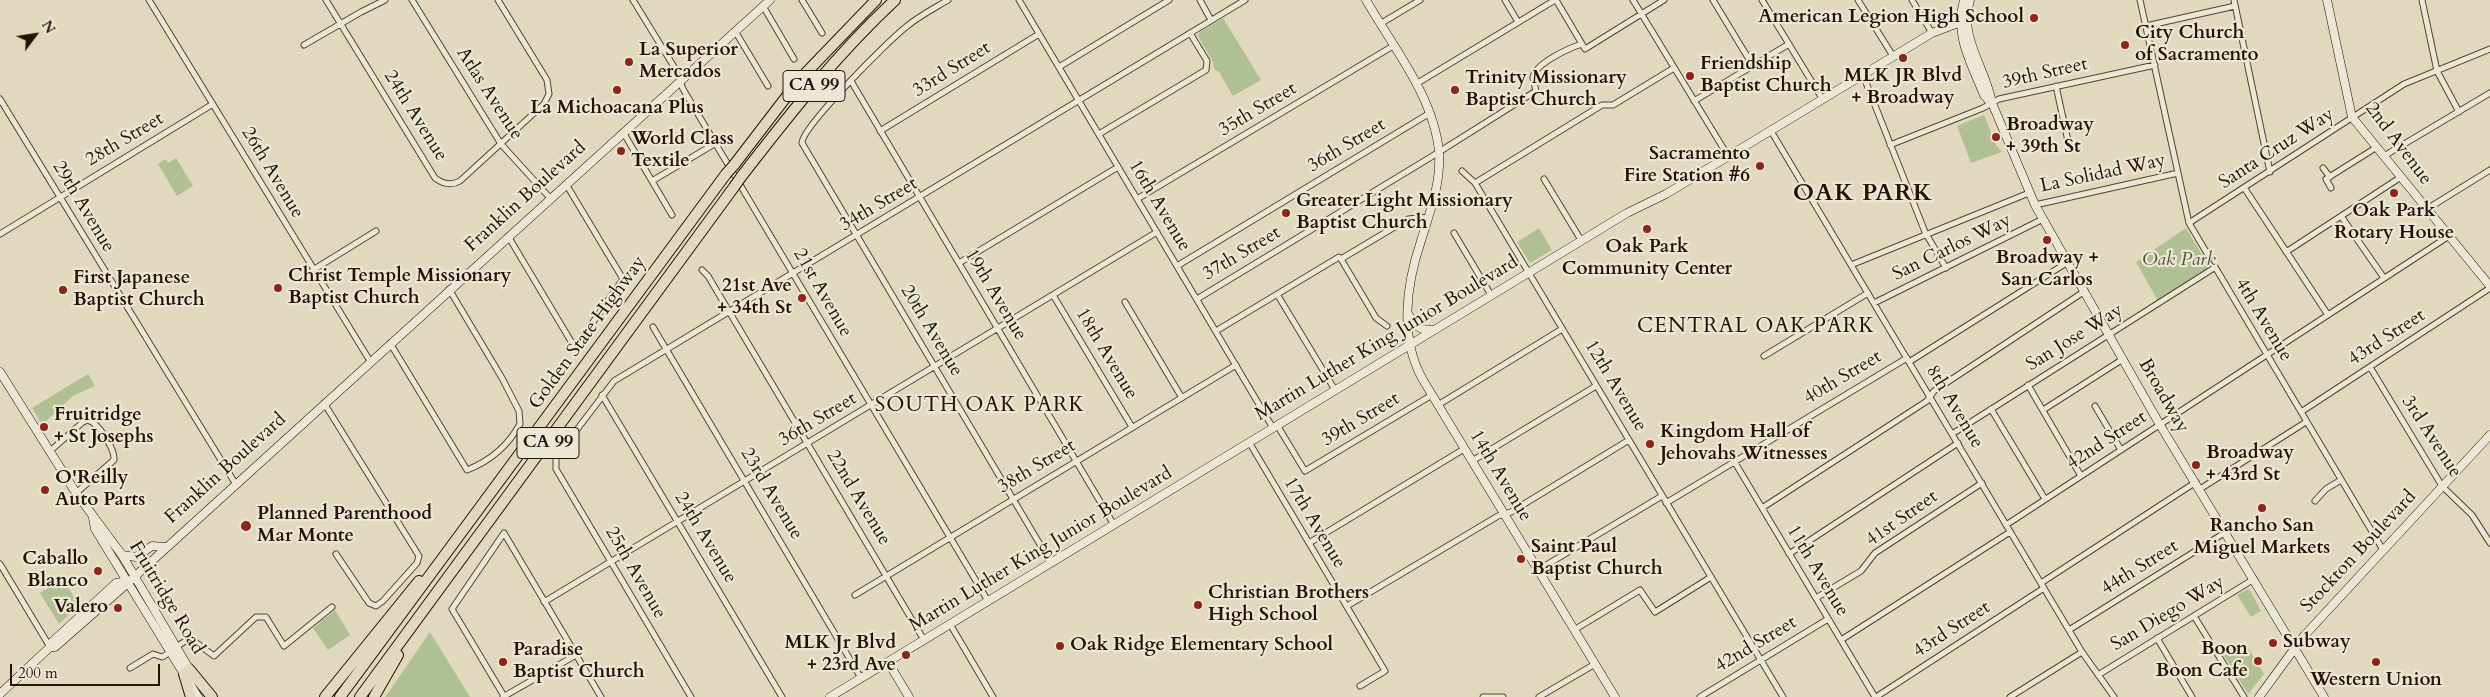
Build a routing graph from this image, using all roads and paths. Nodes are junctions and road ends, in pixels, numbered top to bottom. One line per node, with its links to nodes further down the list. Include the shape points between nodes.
1 (149, 0): 69 (street, 26th Avenue)
2 (326, 0): 37 (street, 24th Avenue)
3 (385, 0): 37 (street)
4 (412, 0): 79 (street, Atlas Avenue)
5 (498, 0): 79 (street, via 547,80 549,89 544,104)
6 (633, 0): 58 (street, 21st Avenue)
7 (770, 0): 32 (main road, Franklin Boulevard)
8 (802, 0): 43 (street)
9 (876, 0): 218 (highway, Golden State Highway / CA 99, bridge, via 800,79 726,174)
10 (895, 0): 240 (highway, Golden State Highway / CA 99, bridge, via 788,116)
11 (948, 0): 59 (street, via 905,27)
12 (1019, 0): 44 (street, 16th Avenue)
13 (1170, 0): 54 (street)
14 (1200, 0): 34 (street)
15 (1245, 0): 34 (street, 34th Street)
16 (1366, 0): 38 (main road)
17 (1420, 0): 38 (street)
18 (1505, 0): 36 (street)
19 (1555, 0): 36 (street); 45 (street)
20 (1633, 0): 33 (street)
21 (1664, 0): 33 (street, 37th Street)
22 (1713, 0): 53 (street)
23 (1762, 0): 46 (street)
24 (1858, 0): 50 (street)
25 (1912, 0): 42 (street)
26 (1964, 0): 35 (main road, Broadway)
27 (1970, 0): 35 (main road, Broadway)
28 (2140, 0): 39 (street, 4th Avenue)
29 (2327, 0): 72 (main road, 2nd Avenue)
30 (2422, 0): 56 (street)
31 (2235, 3): 39 (street); 89 (street)
32 (763, 6): 40 (main road, Franklin Boulevard); 51 (street)
33 (1642, 14): 45 (street, 37th Street, via 1585,50); 55 (street)
34 (1211, 20): 41 (street, 34th Street)
35 (1962, 21): 42 (main road, Martin Luther King Junior Boulevard); 68 (main road, Broadway, via 1961,34 1970,60 1984,95)
36 (1518, 22): 60 (street)
37 (340, 24): 47 (street); 79 (street, 24th Avenue, via 439,181 452,184 460,181)
38 (1380, 24): 48 (main road)
39 (2146, 26): 52 (street, 4th Avenue)
40 (735, 31): 58 (main road, Franklin Boulevard); 61 (street)
41 (1190, 33): 65 (street, 34th Street); 76 (street, via 1207,61 1206,70)
42 (1932, 33): 50 (main road, Martin Luther King Junior Boulevard)
43 (822, 34)
44 (1039, 34): 54 (street, 16th Avenue); 75 (street, 33rd Street)
45 (1582, 44): 82 (street, 37th Street, via 1537,68 1533,78 1536,91)
46 (1789, 44): 53 (street); 66 (street)
47 (304, 46)
48 (1393, 46): 60 (main road); 103 (street, 35th Street)
49 (2490, 49): 56 (street, Santa Cruz Way)
50 (1893, 56): 57 (main road, Martin Luther King Junior Boulevard)
51 (794, 59)
52 (2155, 65): 62 (street, 39th Street); 90 (street, 4th Avenue)
53 (1753, 66): 67 (street)
54 (1059, 67): 65 (street, 16th Avenue)
55 (1674, 68): 67 (street); 96 (street, via 1613,105 1602,105)
56 (2437, 71): 70 (street); 72 (street, Santa Cruz Way, via 2404,84)
57 (1862, 75): 66 (main road, Martin Luther King Junior Boulevard); 80 (street)
58 (680, 80): 74 (main road, Franklin Boulevard); 78 (street, 21st Avenue)
59 (851, 81): 75 (street, 19th Avenue); 115 (street, 20th Avenue, via 802,140 803,147)
60 (1416, 84): 71 (main road)
61 (768, 86)
62 (2056, 86): 68 (street, 39th Street, via 1999,98); 77 (street)
63 (2490, 93): 70 (street)
64 (0, 99): 100 (street, 29th Avenue)
65 (1079, 100): 76 (street, 16th Avenue); 102 (street, 34th Street)
66 (1823, 100): 73 (main road, Martin Luther King Junior Boulevard)
67 (1694, 101): 83 (street)
68 (1992, 103): 80 (street, 39th Street); 99 (main road, Broadway)
69 (213, 104): 100 (street, 28th Street); 128 (street, 26th Avenue)
70 (2459, 112): 84 (street)
71 (1430, 113): 82 (main road); 125 (street, 36th Street)
72 (2352, 117): 81 (main road, 2nd Avenue); 89 (street, Santa Cruz Way)
73 (1771, 131): 83 (main road, Martin Luther King Junior Boulevard); 124 (street, 8th Avenue)
74 (623, 132): 94 (street); 95 (main road, Franklin Boulevard)
75 (880, 132): 102 (street, 19th Avenue)
76 (1099, 134): 85 (street, 16th Avenue)
77 (2068, 141)
78 (716, 143): 94 (street); 131 (street, 21st Avenue)
79 (500, 144): 101 (street, Atlas Avenue)
80 (1890, 145): 116 (street)
81 (2377, 147): 84 (main road, 2nd Avenue); 91 (street)
82 (1439, 152): 108 (main road, 14th Avenue, via 1438,180); 140 (street, 37th Street)
83 (1728, 156): 119 (main road, Martin Luther King Junior Boulevard)
84 (2384, 156): 92 (main road, 2nd Avenue)
85 (1118, 167): 103 (street, 16th Avenue); 123 (street)
86 (2323, 168): 91 (street)
87 (2490, 170): 105 (street)
88 (1462, 171): 96 (street, 12th Avenue)
89 (2270, 172): 98 (street, Santa Cruz Way)
90 (2178, 173): 104 (street, La Solidad Way); 110 (street, 4th Avenue)
91 (2330, 177): 97 (street, via 2326,179)
92 (2401, 177): 105 (main road, 2nd Avenue); 107 (street)
93 (1544, 179): 119 (street)
94 (652, 181): 106 (street)
95 (566, 183): 101 (main road, Franklin Boulevard); 117 (street, via 623,279 575,348)
96 (1474, 183): 130 (street, 12th Avenue)
97 (2331, 188)
98 (2245, 189): 110 (street, Santa Cruz Way); 120 (street)
99 (2029, 193): 104 (main road, Broadway); 116 (street, La Solidad Way)
100 (60, 197): 114 (street, 28th Street); 200 (street, 29th Avenue)
101 (550, 198): 117 (main road, Franklin Boulevard)
102 (920, 198): 115 (street, 34th Street); 123 (street, 19th Avenue)
103 (1138, 199): 112 (street, 16th Avenue)
104 (2035, 204): 109 (main road, Broadway)
105 (2427, 209): 118 (main road, 2nd Avenue)
106 (672, 216)
107 (2341, 216): 120 (street); 132 (street)
108 (1429, 217): 121 (street, via 1408,218); 144 (main road, 14th Avenue, via 1416,258)
109 (2043, 219): 122 (main road, Broadway); 126 (street, San Carlos Way)
110 (2189, 223): 127 (street, 4th Avenue)
111 (376, 231): 128 (street)
112 (1157, 232): 125 (street, 16th Avenue); 138 (street, 36th Street)
113 (1454, 233): 139 (street)
114 (0, 234)
115 (856, 235): 131 (street, 34th Street); 162 (street, 20th Avenue)
116 (1926, 235): 124 (street, La Solidad Way); 126 (street)
117 (508, 236): 134 (main road, Franklin Boulevard)
118 (2449, 236): 132 (street, 42nd Street); 133 (main road, 2nd Avenue)
119 (1581, 240): 130 (main road, Martin Luther King Junior Boulevard)
120 (2286, 252): 145 (street)
121 (1341, 259): 137 (street, via 1339,257); 146 (street, via 1376,318)
122 (2068, 262): 135 (main road, Broadway); 159 (street, 40th Street)
123 (959, 264): 149 (street, 19th Avenue)
124 (1851, 265): 136 (street, 8th Avenue)
125 (1177, 266): 140 (street, 16th Avenue)
126 (1946, 268): 142 (street, San Carlos Way)
127 (2214, 268): 152 (street, San Jose Way); 156 (street, 4th Avenue)
128 (313, 270): 160 (street, 26th Avenue)
129 (702, 270): 143 (street, 22nd Avenue)
130 (1528, 272): 139 (main road, Martin Luther King Junior Boulevard); 148 (street, 12th Avenue)
131 (793, 274): 143 (street, 34th Street); 174 (street, 21st Avenue)
132 (2384, 278): 145 (street, 42nd Street)
133 (2490, 287): 163 (street, 43rd Street)
134 (449, 289): 153 (main road, Franklin Boulevard); 153 (street, via 498,371 521,418 517,430 501,450 467,470)
135 (2085, 291): 152 (main road, Broadway); 170 (street)
136 (1868, 293): 142 (street, 8th Avenue); 157 (street)
137 (1277, 294): 151 (street); 167 (street)
138 (1053, 295): 149 (street, 36th Street); 182 (street, 18th Avenue)
139 (1491, 295): 150 (main road, Martin Luther King Junior Boulevard)
140 (1197, 299): 151 (street, 16th Avenue)
141 (1125, 302): 171 (street)
142 (1874, 303): 159 (street, 8th Avenue)
143 (730, 313): 155 (street, 34th Street); 188 (street, 22nd Avenue)
144 (1408, 314): 150 (main road, via 1418,328); 154 (main road, 14th Avenue)
145 (2328, 315): 156 (street, 42nd Street)
146 (1387, 326)
147 (653, 327): 155 (street, 23rd Avenue)
148 (1562, 328): 166 (street, 12th Avenue); 173 (street)
149 (998, 329): 162 (street, 36th Street); 192 (street, 19th Avenue)
150 (1434, 330): 154 (main road, Martin Luther King Junior Boulevard)
151 (1216, 331): 161 (street, 16th Avenue)
152 (2109, 334): 158 (main road, Broadway); 165 (street, San Jose Way)
153 (390, 344): 160 (main road, Franklin Boulevard)
154 (1410, 346): 167 (main road, Martin Luther King Junior Boulevard); 169 (main road, 14th Avenue, via 1418,371)
155 (667, 351): 168 (street, 34th Street, via 614,381); 199 (street, 23rd Avenue)
156 (2266, 355): 178 (street, 4th Avenue); 180 (street, 42nd Street)
157 (1764, 356)
158 (2123, 359): 177 (street); 180 (main road, Broadway)
159 (1908, 360): 170 (street, 8th Avenue); 193 (street, 40th Street)
160 (370, 361): 172 (main road, Franklin Boulevard)
161 (1236, 365): 171 (street, 38th Street); 181 (street, 16th Avenue)
162 (935, 367): 174 (street, 36th Street); 206 (street, 20th Avenue)
163 (2370, 367): 178 (street, 43rd Street); 203 (street, 3rd Avenue)
164 (0, 372): 191 (main road, Fruitridge Road)
165 (2028, 385): 176 (street, San Jose Way); 177 (street)
166 (1596, 386): 185 (street, 12th Avenue); 194 (street)
167 (1335, 390): 181 (main road, Martin Luther King Junior Boulevard)
168 (602, 395): 195 (street, 34th Street); 213 (street, 24th Avenue)
169 (1432, 395): 173 (main road, 14th Avenue); 196 (street, 39th Street)
170 (1930, 396): 183 (street, 8th Avenue); 210 (street, via 1830,466)
171 (1182, 398): 182 (street, 38th Street)
172 (324, 403): 200 (main road, Franklin Boulevard); 224 (street, via 419,556 417,563 376,606 369,604)
173 (1438, 405): 189 (main road, 14th Avenue)
174 (871, 406): 188 (street, 36th Street); 219 (street, 21st Avenue)
175 (2095, 406): 190 (street)
176 (1991, 409): 183 (street, San Jose Way); 207 (street)
177 (2043, 410): 197 (street)
178 (2301, 412): 179 (street, 4th Avenue)
179 (2306, 422): 198 (street, 4th Avenue); 202 (street, 43rd Street)
180 (2160, 425): 190 (street, 42nd Street); 202 (main road, Broadway)
181 (1275, 426): 186 (main road, Martin Luther King Junior Boulevard); 196 (street, 16th Avenue)
182 (1132, 427): 192 (street, 38th Street)
183 (1952, 434): 187 (street, 8th Avenue)
184 (2490, 436): 203 (main road, Stockton Boulevard)
185 (1629, 440): 205 (street, 12th Avenue); 211 (street)
186 (1249, 442): 214 (main road, Martin Luther King Junior Boulevard); 220 (street, 17th Avenue)
187 (1958, 443): 201 (street, 8th Avenue); 225 (street)
188 (808, 444): 199 (street, 36th Street); 231 (street, 22nd Avenue)
189 (1464, 449): 194 (main road, 14th Avenue); 220 (street)
190 (2121, 450): 197 (street, 42nd Street)
191 (49, 452): 204 (main road, Fruitridge Road); 204 (street, via 83,422 95,423 114,454 114,460)
192 (1076, 461): 206 (street, 38th Street); 214 (street, 19th Avenue)
193 (1734, 461): 209 (street, 40th Street); 210 (street, 11th Avenue)
194 (1472, 462): 211 (main road, 14th Avenue)
195 (554, 463): 227 (street, 25th Avenue)
196 (1305, 471)
197 (2081, 476): 207 (street, 42nd Street)
198 (2341, 480): 208 (street); 223 (street, 4th Avenue)
199 (745, 482): 213 (street, 36th Street); 264 (street, 23rd Avenue)
200 (235, 483): 222 (main road, Franklin Boulevard)
201 (1982, 483): 215 (street, 8th Avenue); 238 (street, 41st Street, via 1875,553 1861,570)
202 (2198, 485): 217 (main road, Broadway); 235 (street, 43rd Street)
203 (2442, 486): 221 (street, 3rd Avenue, via 2472,515); 223 (main road, Stockton Boulevard)
204 (76, 493): 212 (main road, Fruitridge Road)
205 (1662, 496): 209 (street, 12th Avenue); 230 (street)
206 (1013, 499): 219 (street, 38th Street); 228 (street, 20th Avenue)
207 (2045, 499): 215 (street, 42nd Street)
208 (2315, 501)
209 (1666, 503): 232 (street, 12th Avenue)
210 (1762, 508): 225 (street, 11th Avenue)
211 (1504, 515): 230 (main road, 14th Avenue); 242 (street)
212 (93, 518): 226 (main road, Fruitridge Road, via 101,524); 233 (main road, Fruitridge Road, via 95,529)
213 (678, 522): 227 (street, 36th Street); 278 (street, 24th Avenue)
214 (1114, 525): 228 (main road, Martin Luther King Junior Boulevard)
215 (2006, 525): 216 (street, 8th Avenue)
216 (2010, 532): 235 (street, 8th Avenue); 252 (street)
217 (2226, 532): 234 (main road, Broadway); 249 (street, 44th Street)
218 (460, 536): 272 (highway, via 417,583); 273 (highway, Golden State Highway / CA 99)
219 (950, 538): 231 (street, 38th Street); 239 (street, 21st Avenue)
220 (1309, 543): 242 (street, 17th Avenue)
221 (2490, 543)
222 (165, 546): 226 (main road, via 152,546 136,557); 233 (main road, Franklin Boulevard)
223 (2383, 550): 253 (main road, Stockton Boulevard)
224 (336, 554)
225 (1789, 554): 238 (street, 11th Avenue)
226 (122, 555): 233 (main road, Fruitridge Road)
227 (611, 560): 241 (street, 36th Street); 277 (street, 25th Avenue)
228 (1051, 563): 239 (main road, Martin Luther King Junior Boulevard)
229 (0, 564): 254 (street)
230 (1538, 570): 248 (main road, 14th Avenue)
231 (886, 576): 236 (street, 38th Street); 251 (street, 22nd Avenue)
232 (1711, 577): 248 (street, via 1655,612 1640,590); 258 (street, 12th Avenue)
233 (131, 578): 237 (main road, Fruitridge Road); 243 (main road, Franklin Boulevard); 254 (main road, Franklin Boulevard, via 116,583 65,629); 255 (main road, Fruitridge Road)
234 (2254, 579): 245 (street, San Diego Way); 253 (main road, Broadway)
235 (2042, 585): 249 (street, 8th Avenue); 288 (street, 43rd Street)
236 (855, 595)
237 (138, 598): 243 (main road, via 125,593); 255 (main road, Fruitridge Road)
238 (1816, 598): 246 (street, 11th Avenue)
239 (988, 601): 247 (main road, Martin Luther King Junior Boulevard)
240 (431, 602): 274 (highway, Golden State Highway / CA 99); 275 (highway)
241 (544, 602): 257 (street); 267 (street, via 504,533 452,609)
242 (1347, 606): 265 (street, 17th Avenue, via 1385,671)
243 (99, 607): 254 (main road, Franklin Boulevard)
244 (332, 608): 255 (street, via 284,646 266,617 256,617 214,656 190,638)
245 (2194, 616): 250 (street, San Diego Way); 292 (street)
246 (1828, 619): 252 (street, 11th Avenue); 258 (street, 42nd Street)
247 (950, 624): 251 (main road, Martin Luther King Junior Boulevard); 281 (street)
248 (1574, 630): 260 (main road, 14th Avenue)
249 (2069, 630): 256 (street, 8th Avenue)
250 (2157, 638): 263 (street, San Diego Way); 291 (street)
251 (924, 640): 259 (main road, Martin Luther King Junior Boulevard)
252 (1841, 640): 288 (street, 11th Avenue)
253 (2295, 647): 293 (main road, Stockton Boulevard); 294 (main road, Broadway)
254 (50, 648): 266 (main road, Franklin Boulevard)
255 (174, 649): 261 (street, via 162,657 153,654); 262 (main road, Fruitridge Road)
256 (2082, 652): 263 (street, 8th Avenue); 289 (street)
257 (576, 655): 267 (street); 276 (street)
258 (1760, 660): 286 (street, 42nd Street); 287 (street, 12th Avenue)
259 (888, 662): 264 (main road, Martin Luther King Junior Boulevard); 280 (main road)
260 (1595, 664): 284 (street); 285 (main road, 14th Avenue)
261 (130, 668)
262 (187, 671): 268 (highway); 269 (main road, Fruitridge Road); 270 (main road, Fruitridge Road); 271 (highway)
263 (2098, 675): 290 (street, 8th Avenue)
264 (861, 678): 279 (main road, Martin Luther King Junior Boulevard)
265 (1360, 686)
266 (0, 694)
267 (503, 696)
268 (191, 697)
269 (198, 697)
270 (206, 697)
271 (212, 697)
272 (326, 697)
273 (340, 697)
274 (360, 697)
275 (374, 697)
276 (601, 697)
277 (691, 697)
278 (782, 697)
279 (830, 697)
280 (909, 697)
281 (993, 697)
282 (1483, 697): 283 (street)
283 (1503, 697)
284 (1540, 697)
285 (1615, 697)
286 (1701, 697)
287 (1783, 697)
288 (1876, 697)
289 (2010, 697)
290 (2114, 697)
291 (2192, 697)
292 (2244, 697)
293 (2259, 697)
294 (2324, 697)

